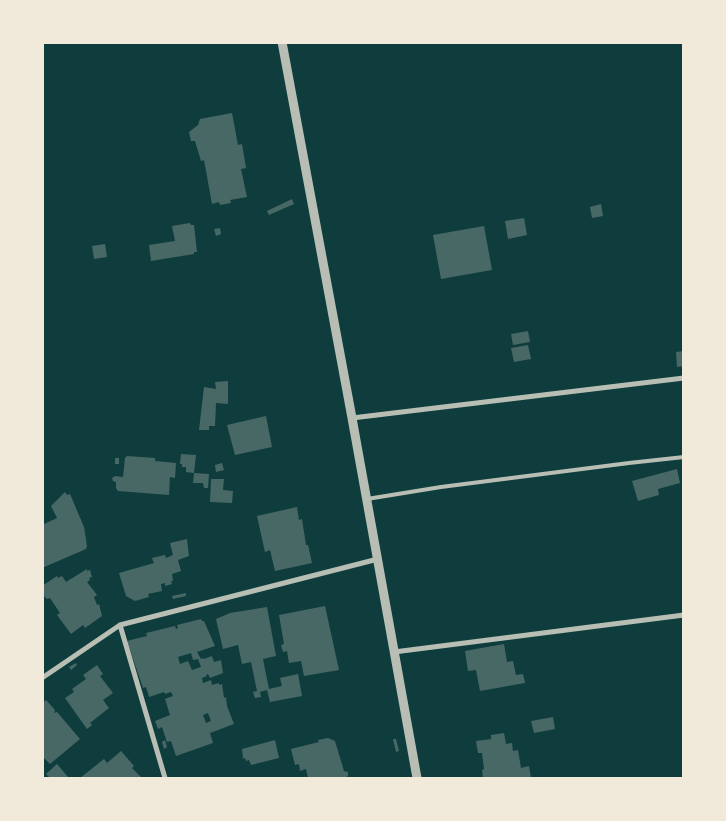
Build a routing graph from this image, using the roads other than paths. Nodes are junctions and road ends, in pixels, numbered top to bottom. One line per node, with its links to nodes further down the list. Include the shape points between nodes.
1 (282, 42): 3 (street)
2 (684, 378): 3 (street)
3 (352, 418): 5 (street)
4 (684, 458): 5 (lane)
5 (367, 499): 6 (street)
6 (378, 559): 8 (street); 9 (street)
7 (684, 614): 9 (street)
8 (120, 625): 10 (street); 11 (street)
9 (394, 652): 12 (street)
10 (42, 678)
11 (164, 778)
12 (417, 778)

